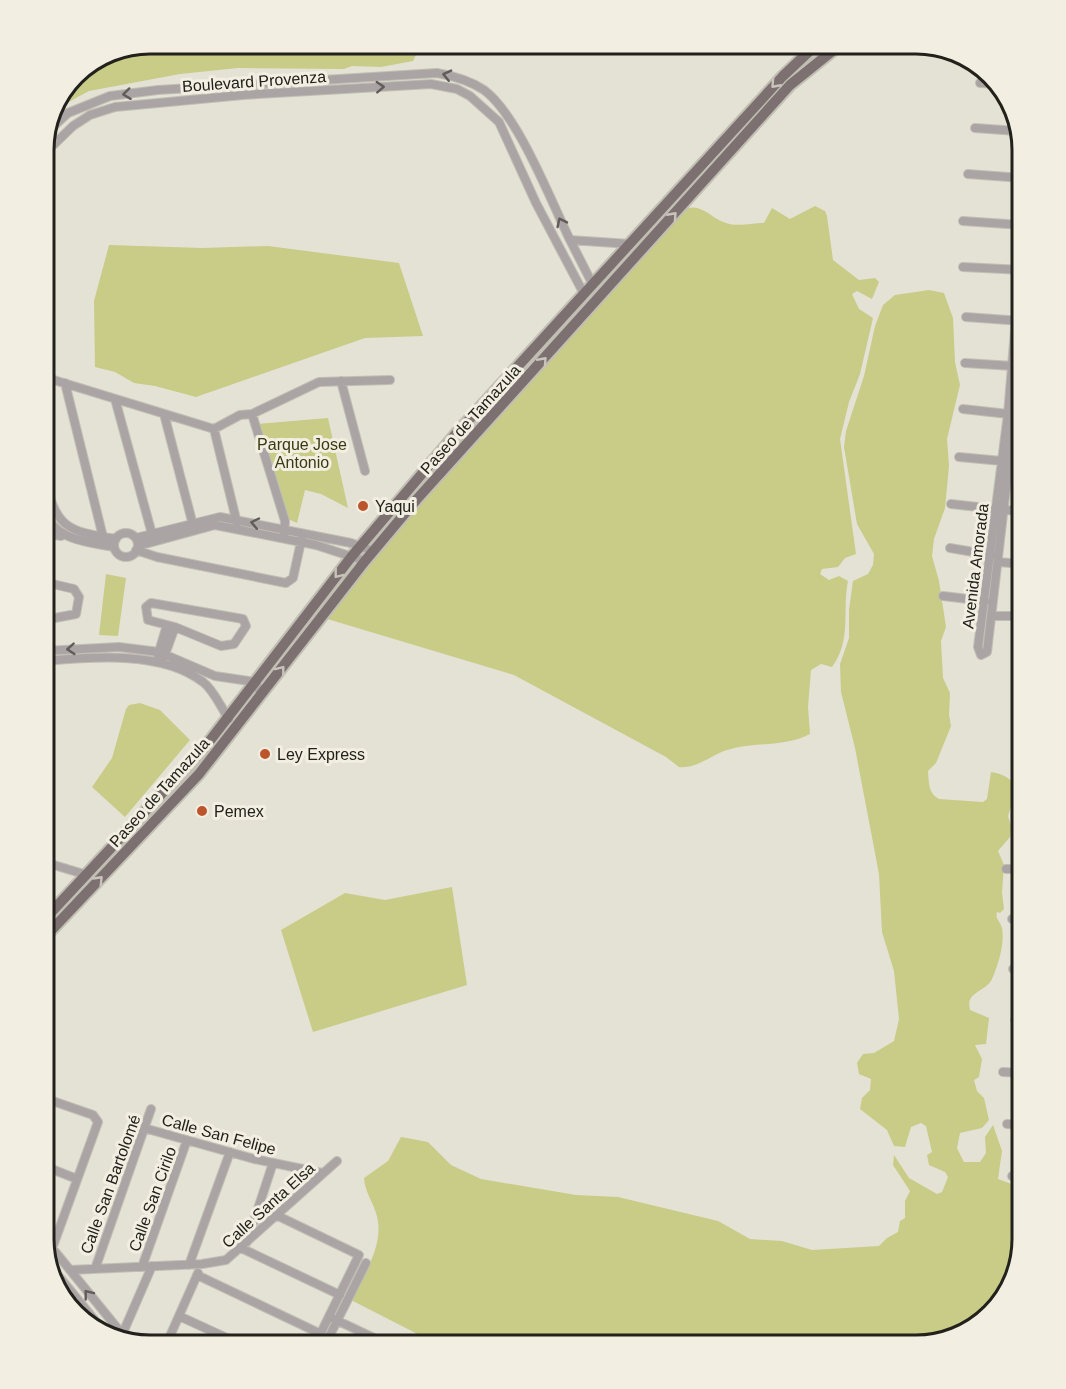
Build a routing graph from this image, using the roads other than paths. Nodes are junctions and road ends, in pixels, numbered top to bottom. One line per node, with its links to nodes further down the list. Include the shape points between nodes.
1 (806, 54): 20 (main road, Paseo de Tamazula, one-way to 20)
2 (829, 54): 65 (main road, Paseo de Tamazula, one-way to 2, via 790,85)
3 (357, 78): 6 (street); 7 (street, Boulevard Provenza); 13 (street, Boulevard Provenza, one-way to 3, via 508,114 469,81 437,73)
4 (980, 83): 5 (street)
5 (984, 83)
6 (359, 88): 8 (street, Boulevard Provenza); 14 (street, Boulevard Provenza, one-way to 14, via 432,84 457,89 499,122)
7 (150, 91): 8 (street); 9 (street, Boulevard Provenza, one-way to 9, via 110,96 68,113)
8 (152, 103): 12 (street, Boulevard Provenza, via 115,107 90,115)
9 (58, 122)
10 (975, 128): 11 (street)
11 (1010, 130)
12 (54, 144)
13 (530, 158): 14 (street); 19 (street, Boulevard Provenza, one-way to 13)
14 (517, 163): 24 (street, Boulevard Provenza)
15 (968, 174): 16 (street)
16 (1012, 177)
17 (963, 221): 18 (street)
18 (1012, 224)
19 (570, 240): 20 (street); 23 (street, Boulevard Provenza)
20 (630, 244): 23 (main road, Paseo de Tamazula)
21 (963, 267): 22 (street)
22 (1012, 269)
23 (593, 285): 24 (main road, Paseo de Tamazula)
24 (584, 294): 63 (main road, Paseo de Tamazula)
25 (966, 317): 26 (street)
26 (1012, 320)
27 (965, 363): 28 (street)
28 (1012, 366)
29 (1012, 376): 38 (street, Avenida Amorada)
30 (54, 380): 33 (street)
31 (390, 380): 32 (street)
32 (341, 381): 37 (street, via 319,382); 44 (street)
33 (65, 383): 34 (street); 59 (street)
34 (115, 399): 36 (street); 55 (street)
35 (963, 409): 38 (street)
36 (164, 414): 39 (street); 50 (street)
37 (252, 414): 39 (street, via 240,415); 53 (street)
38 (1008, 414): 43 (street, Avenida Amorada)
39 (214, 429): 49 (street)
40 (1012, 429): 43 (street, Avenida Amorada)
41 (959, 457): 43 (street)
42 (1012, 457): 43 (street)
43 (1005, 458): 46 (street, Avenida Amorada)
44 (365, 471)
45 (951, 504): 46 (street)
46 (1001, 509): 48 (street); 66 (street, Avenida Amorada); 69 (street, Avenida Amorada)
47 (54, 510): 59 (street, via 60,521)
48 (1012, 510)
49 (237, 519): 50 (street, via 220,517); 51 (street); 53 (street, one-way to 49)
50 (193, 526): 51 (street); 55 (street); 62 (street)
51 (237, 528): 58 (street)
52 (54, 529): 57 (street)
53 (285, 529): 54 (street); 58 (street)
54 (303, 533): 60 (street); 63 (street)
55 (152, 534): 62 (street)
56 (54, 535): 57 (street)
57 (66, 537): 59 (street)
58 (284, 538): 60 (street)
59 (104, 541): 61 (street)
60 (301, 542): 62 (street, via 294,578 286,583 157,557); 67 (street)
61 (115, 543): 62 (street, via 125,533); 62 (street, via 117,553 124,557 131,555)
62 (137, 545)
63 (360, 546): 65 (street); 67 (main road, Paseo de Tamazula)
64 (951, 548): 66 (street)
65 (374, 551): 68 (main road, Paseo de Tamazula)
66 (991, 555): 72 (street, Avenida Amorada)
67 (352, 556): 68 (street); 90 (main road, Paseo de Tamazula, one-way to 90)
68 (365, 561): 92 (main road, Paseo de Tamazula, one-way to 68)
69 (999, 562): 70 (street); 73 (street, Avenida Amorada)
70 (1012, 563)
71 (54, 584): 78 (street, via 74,589 80,597 76,614)
72 (986, 590): 73 (street); 75 (street, Avenida Amorada)
73 (996, 591): 76 (street, Avenida Amorada)
74 (944, 596): 75 (street)
75 (985, 601): 76 (street, Avenida Amorada, via 978,647 981,655 987,652)
76 (992, 616): 77 (street)
77 (1012, 616)
78 (54, 618)
79 (171, 626): 79 (street, via 225,647 234,644 247,624 243,619 158,603 147,605 148,621); 83 (street)
80 (96, 647): 81 (street); 82 (street, one-way to 82); 84 (street, via 100,652)
81 (118, 647): 83 (street); 85 (street)
82 (54, 650)
83 (162, 653): 87 (street); 88 (street)
84 (97, 657): 85 (street); 86 (street)
85 (118, 657): 87 (street)
86 (54, 660)
87 (159, 664): 88 (street)
88 (189, 669): 89 (street); 91 (street)
89 (215, 676): 90 (street); 91 (street)
90 (256, 682): 92 (street); 93 (main road, Paseo de Tamazula)
91 (207, 687): 93 (street)
92 (261, 695): 94 (main road, Paseo de Tamazula)
93 (228, 717): 94 (street); 95 (main road, Paseo de Tamazula)
94 (236, 728): 96 (main road, Paseo de Tamazula)
95 (185, 770): 96 (main road); 100 (main road, Paseo de Tamazula)
96 (170, 806): 102 (main road, Paseo de Tamazula, one-way to 96)
97 (54, 865): 100 (street)
98 (1006, 869): 99 (street)
99 (1012, 869)
100 (87, 875): 101 (main road, Paseo de Tamazula)
101 (62, 900): 102 (main road); 103 (main road, Paseo de Tamazula)
102 (72, 908): 104 (main road, Paseo de Tamazula)
103 (54, 909)
104 (54, 927)
105 (1003, 1072): 106 (street)
106 (1012, 1072)
107 (54, 1102): 118 (street, via 98,1119)
108 (151, 1109): 111 (street, Calle San Bartolomé)
109 (1007, 1124): 110 (street)
110 (1012, 1124)
111 (144, 1128): 112 (street, Calle San Felipe); 128 (street, Calle San Bartolomé)
112 (187, 1140): 113 (street, Calle San Felipe); 127 (street, Calle San Cirilo)
113 (230, 1152): 115 (street, Calle San Felipe); 125 (street)
114 (337, 1161): 117 (street, Calle Santa Elsa)
115 (273, 1163): 117 (street, Calle San Felipe); 121 (street)
116 (54, 1170): 118 (street)
117 (322, 1173): 119 (street, Calle Santa Elsa)
118 (77, 1179): 120 (street)
119 (276, 1215): 121 (street, Calle Santa Elsa); 132 (street, via 359,1255)
120 (54, 1241)
121 (244, 1245): 124 (street, Calle Santa Elsa, via 226,1260); 132 (street)
122 (55, 1251): 129 (street)
123 (366, 1263): 136 (street)
124 (202, 1264): 125 (street, Calle Santa Elsa); 130 (street)
125 (189, 1265): 126 (street, Calle Santa Elsa)
126 (152, 1266): 127 (street, Calle Santa Elsa); 138 (street)
127 (142, 1267): 128 (street, Calle Santa Elsa)
128 (95, 1269): 129 (street, Calle Santa Elsa)
129 (70, 1270): 137 (street, one-way to 129)
130 (197, 1275): 135 (street); 139 (street)
131 (65, 1283): 133 (street)
132 (340, 1295): 136 (street)
133 (82, 1304): 134 (street)
134 (90, 1314)
135 (179, 1316): 140 (street); 141 (street)
136 (333, 1319): 139 (street); 142 (street); 143 (street)
137 (118, 1330)
138 (126, 1332)
139 (321, 1334)
140 (171, 1335)
141 (219, 1335)
142 (328, 1335)
143 (366, 1335)

